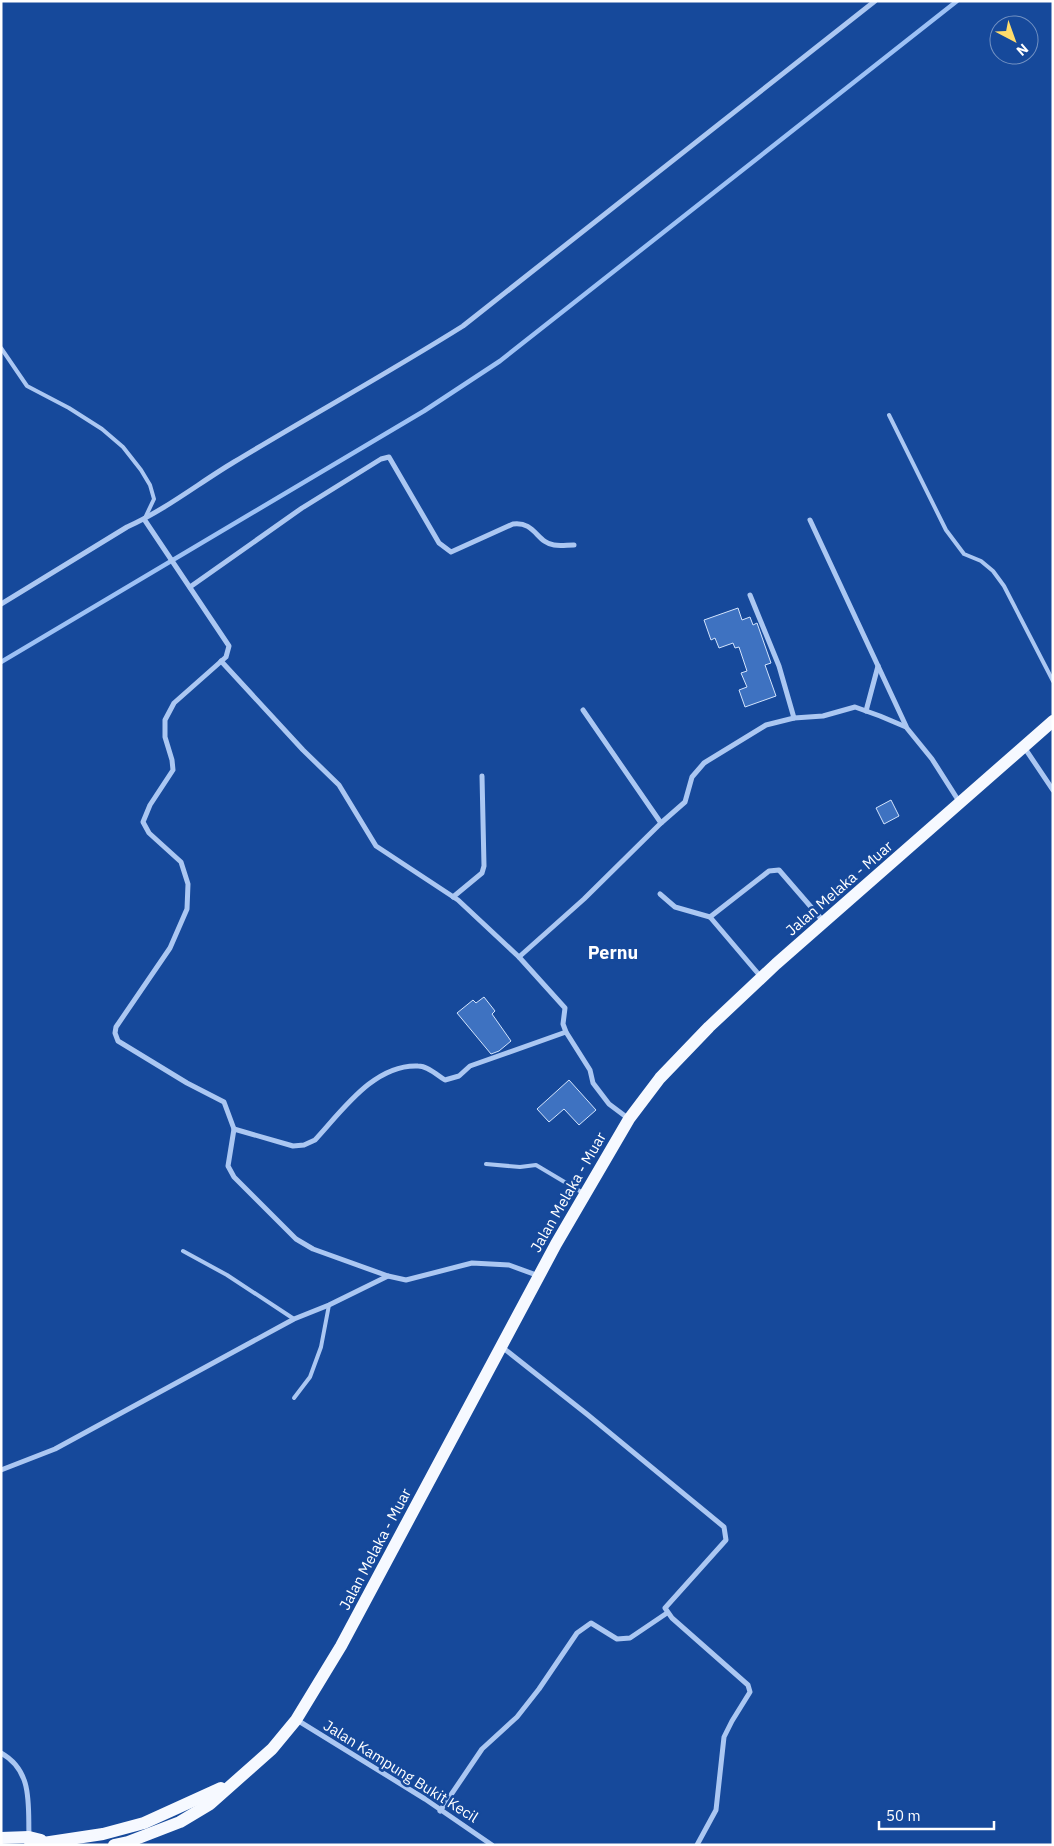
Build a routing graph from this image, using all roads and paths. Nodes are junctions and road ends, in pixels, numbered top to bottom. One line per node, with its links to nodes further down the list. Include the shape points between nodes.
1 (875, 1): 4 (street, via 463,326 233,462)
2 (1, 348): 4 (lane, via 27,386 69,408 123,447 141,470 154,498)
3 (889, 415): 12 (lane, via 946,530 964,554 981,561 1004,586)
4 (144, 519): 7 (street); 9 (street)
5 (810, 520): 11 (street)
6 (574, 545): 7 (street, via 554,546 521,523 451,552 439,543 389,457 302,508)
7 (190, 587): 10 (street, via 229,646 226,657)
8 (750, 595): 15 (street, via 779,666)
9 (1, 604)
10 (221, 661): 24 (street, via 339,785 376,846); 31 (street, via 174,703 165,720 165,737 173,770 143,822 149,833 181,862 188,884 187,909 170,948 116,1027 115,1034 118,1041 187,1084 224,1102)
11 (879, 666): 14 (street); 17 (street)
12 (1053, 682)
13 (583, 710): 22 (street)
14 (866, 711): 15 (street, via 854,707 823,716); 17 (street)
15 (794, 718): 22 (street, via 766,725 704,763 692,777 686,802)
16 (1053, 721): 18 (main road, Jalan Melaka - Muar)
17 (906, 727): 21 (street, via 932,759)
18 (1024, 747): 20 (street); 21 (main road, Jalan Melaka - Muar)
19 (482, 776): 24 (street, via 484,866 482,873)
20 (1053, 790)
21 (960, 804): 26 (main road, Jalan Melaka - Muar)
22 (662, 823): 27 (street)
23 (660, 894): 25 (street, via 675,907)
24 (453, 897): 27 (street)
25 (710, 917): 26 (street, via 769,871 779,870); 28 (street)
26 (824, 922): 28 (main road, Jalan Melaka - Muar)
27 (519, 957): 29 (street, via 565,1008 563,1024)
28 (761, 977): 30 (main road, Jalan Melaka - Muar)
29 (566, 1032): 30 (street, via 590,1070 593,1083 609,1104); 31 (street, via 470,1066 458,1076 445,1080 419,1066 381,1075 367,1084 315,1140 304,1145 293,1146)
30 (625, 1116): 33 (main road, Jalan Melaka - Muar)
31 (234, 1129): 35 (street, via 228,1166 234,1177 296,1239 313,1249)
32 (486, 1164): 33 (lane, via 536,1165)
33 (584, 1194): 36 (main road, Jalan Melaka - Muar)
34 (183, 1251): 38 (lane, via 227,1275)
35 (388, 1276): 36 (street, via 406,1280 472,1263 509,1265); 37 (street)
36 (539, 1276): 39 (main road, Jalan Melaka - Muar)
37 (329, 1305): 38 (street); 40 (lane, via 321,1347 310,1378)
38 (294, 1319): 41 (street, via 55,1449)
39 (502, 1347): 42 (street, via 724,1527 726,1540 665,1608); 43 (main road, Jalan Melaka - Muar, via 341,1646)
40 (294, 1398)
41 (1, 1470)
42 (667, 1612): 46 (street, via 630,1638 617,1639 591,1624 577,1633 517,1717 482,1749); 52 (street, via 750,1689 724,1738 716,1810)
43 (296, 1720): 45 (main road, Jalan Melaka - Muar, via 272,1749); 46 (street, Jalan Kampung Bukit Kecil)
44 (1, 1753): 49 (street, via 14,1761 28,1790)
45 (239, 1779): 49 (main road, Jalan Melaka - Muar, via 144,1824 103,1834 47,1842); 50 (main road, Jalan Melaka - Muar, via 210,1804 180,1822)
46 (440, 1810): 51 (street, Jalan Kampung Bukit Kecil)
47 (1, 1838): 48 (main road)
48 (16, 1841): 49 (main road)
49 (29, 1841)
50 (114, 1845)
51 (492, 1845)
52 (697, 1845)

